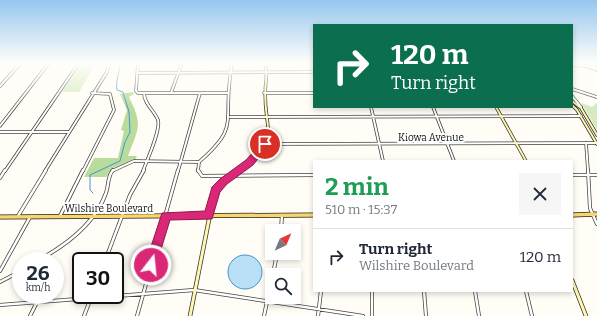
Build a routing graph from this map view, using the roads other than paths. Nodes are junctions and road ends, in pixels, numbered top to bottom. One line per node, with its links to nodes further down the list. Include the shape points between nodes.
1 (8, 78): 9 (street)
2 (38, 78): 32 (street)
3 (69, 78): 34 (street)
4 (103, 78): 11 (street)
5 (137, 78): 12 (street, via 137,93)
6 (176, 78): 13 (street)
7 (231, 78): 15 (street)
8 (266, 78): 16 (street)
9 (0, 86)
10 (573, 89): 19 (street)
11 (92, 93): 35 (street); 62 (street, via 110,94 114,106 113,114)
12 (144, 93): 13 (street); 47 (street, via 144,99 157,119 158,126)
13 (170, 93): 14 (street)
14 (200, 93): 15 (street); 46 (street)
15 (227, 93): 30 (street)
16 (264, 93): 17 (street); 31 (street)
17 (313, 93)
18 (573, 97): 25 (street)
19 (597, 97)
20 (573, 102): 25 (street)
21 (573, 106): 29 (street)
22 (371, 108): 26 (street)
23 (433, 108): 27 (street)
24 (497, 108): 28 (street)
25 (581, 108): 36 (street)
26 (373, 116): 27 (street); 31 (street); 41 (street)
27 (437, 116): 28 (street); 37 (street)
28 (501, 116): 29 (street); 38 (street)
29 (581, 116): 42 (street)
30 (230, 117): 31 (street); 48 (street, via 226,135)
31 (268, 117): 40 (street, via 269,132)
32 (0, 126)
33 (0, 132): 34 (street)
34 (32, 132): 35 (street); 54 (street)
35 (68, 132): 60 (street)
36 (597, 135)
37 (447, 143): 38 (street, Kiowa Avenue); 41 (street, Kiowa Avenue); 44 (street)
38 (516, 143): 39 (street, Kiowa Avenue); 45 (street)
39 (586, 143): 42 (street, Kiowa Avenue); 51 (street)
40 (265, 144): 41 (street, Kiowa Avenue); 53 (street, via 249,163)
41 (379, 144): 43 (street)
42 (597, 144)
43 (383, 160)
44 (454, 160)
45 (525, 160)
46 (180, 161): 47 (street); 48 (street); 65 (street)
47 (147, 162): 63 (street, via 131,162 110,173 106,193); 64 (street)
48 (199, 162): 53 (street, via 200,175)
49 (313, 175): 53 (street)
50 (573, 175): 51 (street)
51 (589, 175): 52 (street); 56 (street)
52 (597, 175)
53 (232, 176): 66 (street, via 216,190)
54 (0, 178)
55 (573, 214): 56 (main road)
56 (592, 214): 57 (main road); 69 (street)
57 (597, 214)
58 (282, 215): 59 (main road, Wilshire Boulevard); 66 (main road, Wilshire Boulevard); 68 (street)
59 (313, 215)
60 (18, 216): 61 (main road, Wilshire Boulevard); 67 (main road, Wilshire Boulevard)
61 (31, 216): 62 (main road, Wilshire Boulevard); 72 (street)
62 (60, 216): 63 (main road, Wilshire Boulevard)
63 (95, 216): 64 (main road, Wilshire Boulevard); 70 (street)
64 (121, 216): 65 (main road, Wilshire Boulevard); 71 (street)
65 (166, 216): 66 (main road, Wilshire Boulevard); 82 (street)
66 (208, 216): 76 (street)
67 (0, 217)
68 (281, 224)
69 (597, 224)
70 (52, 252)
71 (108, 252)
72 (0, 271)
73 (12, 276): 74 (street)
74 (0, 282)
75 (573, 283): 103 (street)
76 (194, 290): 82 (street); 84 (street); 95 (street)
77 (321, 292): 91 (street)
78 (372, 292): 99 (street)
79 (424, 292): 100 (street)
80 (475, 292): 101 (street)
81 (526, 292): 102 (street)
82 (143, 294): 83 (street); 94 (street)
83 (124, 295)
84 (265, 301)
85 (12, 304): 90 (street)
86 (36, 304): 92 (street)
87 (88, 304): 93 (street)
88 (266, 304): 96 (street)
89 (286, 304): 91 (street)
90 (0, 305)
91 (318, 309): 97 (street); 98 (street)
92 (30, 316)
93 (84, 316)
94 (137, 316)
95 (190, 316)
96 (264, 316)
97 (318, 316)
98 (363, 316)
99 (372, 316)
100 (426, 316)
101 (479, 316)
102 (532, 316)
103 (586, 316)

